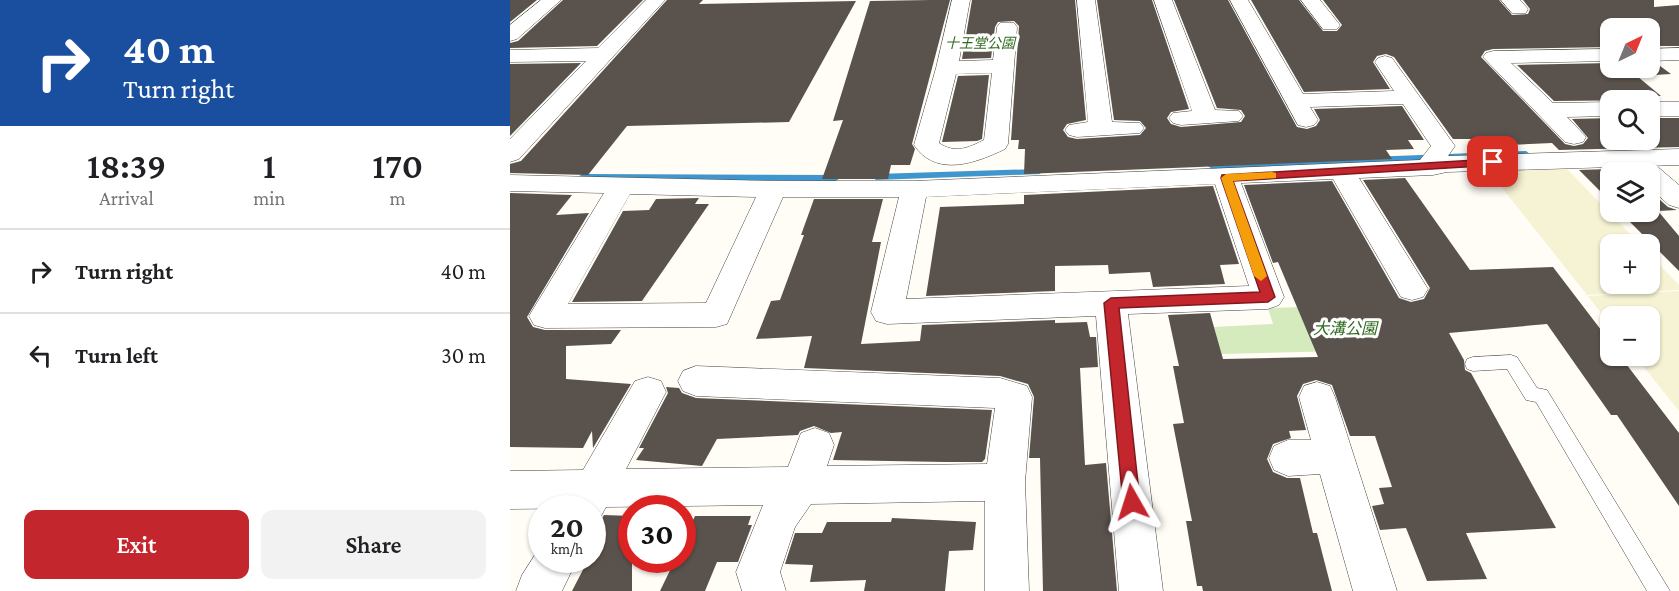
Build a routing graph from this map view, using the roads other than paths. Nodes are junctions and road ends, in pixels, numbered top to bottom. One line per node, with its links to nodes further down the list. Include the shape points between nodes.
1 (552, 0): 10 (street)
2 (656, 0): 11 (street)
3 (961, 0): 18 (street)
4 (1086, 0): 31 (street, via 1079,23)
5 (1163, 0): 24 (street)
6 (1239, 0): 19 (street, via 1300,111)
7 (1310, 0): 8 (street)
8 (1330, 25)
9 (1007, 27): 17 (street)
10 (510, 35)
11 (605, 54): 15 (street); 27 (street)
12 (1679, 54): 14 (street)
13 (1600, 55): 22 (street, via 1493,57)
14 (1660, 55)
15 (510, 56)
16 (1384, 62): 19 (street)
17 (1004, 66): 18 (street); 18 (street, via 996,144 968,157 941,156 926,145)
18 (947, 68)
19 (1408, 97): 35 (street, via 1443,146)
20 (1660, 109): 21 (street)
21 (1679, 109)
22 (1547, 110): 23 (street); 32 (street)
23 (1600, 110)
24 (1206, 116): 25 (street); 26 (street)
25 (1231, 116)
26 (1181, 118)
27 (536, 124): 28 (street); 33 (street)
28 (510, 125)
29 (1132, 129): 31 (street)
30 (1077, 130): 31 (street)
31 (1101, 130)
32 (1575, 137)
33 (510, 154)
34 (1679, 157): 36 (street)
35 (1434, 160): 37 (street, via 1447,164); 38 (street)
36 (1660, 163)
37 (1600, 167)
38 (1342, 172): 39 (street); 46 (street)
39 (1226, 178): 44 (street); 47 (street, via 1268,297)
40 (510, 183): 42 (street)
41 (1660, 183): 45 (street)
42 (622, 185): 43 (street); 43 (street, via 545,316 716,315)
43 (773, 189): 44 (street)
44 (914, 189): 47 (street, via 887,312)
45 (1679, 200)
46 (1412, 289)
47 (1111, 303): 65 (street)
48 (1473, 364): 67 (lane, via 1511,363 1532,395 1542,395)
49 (696, 381): 55 (street, via 1000,393 1014,397)
50 (648, 393): 59 (street)
51 (1317, 397): 53 (street)
52 (815, 445): 56 (street)
53 (1335, 456): 54 (street); 66 (street)
54 (1288, 458)
55 (1005, 482): 56 (street); 64 (street)
56 (801, 484): 60 (street); 63 (street, via 778,517 758,572)
57 (510, 490): 58 (street)
58 (559, 495)
59 (591, 495)
60 (606, 497)
61 (548, 573): 62 (street)
62 (538, 591)
63 (764, 591)
64 (1007, 591)
65 (1141, 591)
66 (1375, 591)
67 (1659, 591)

